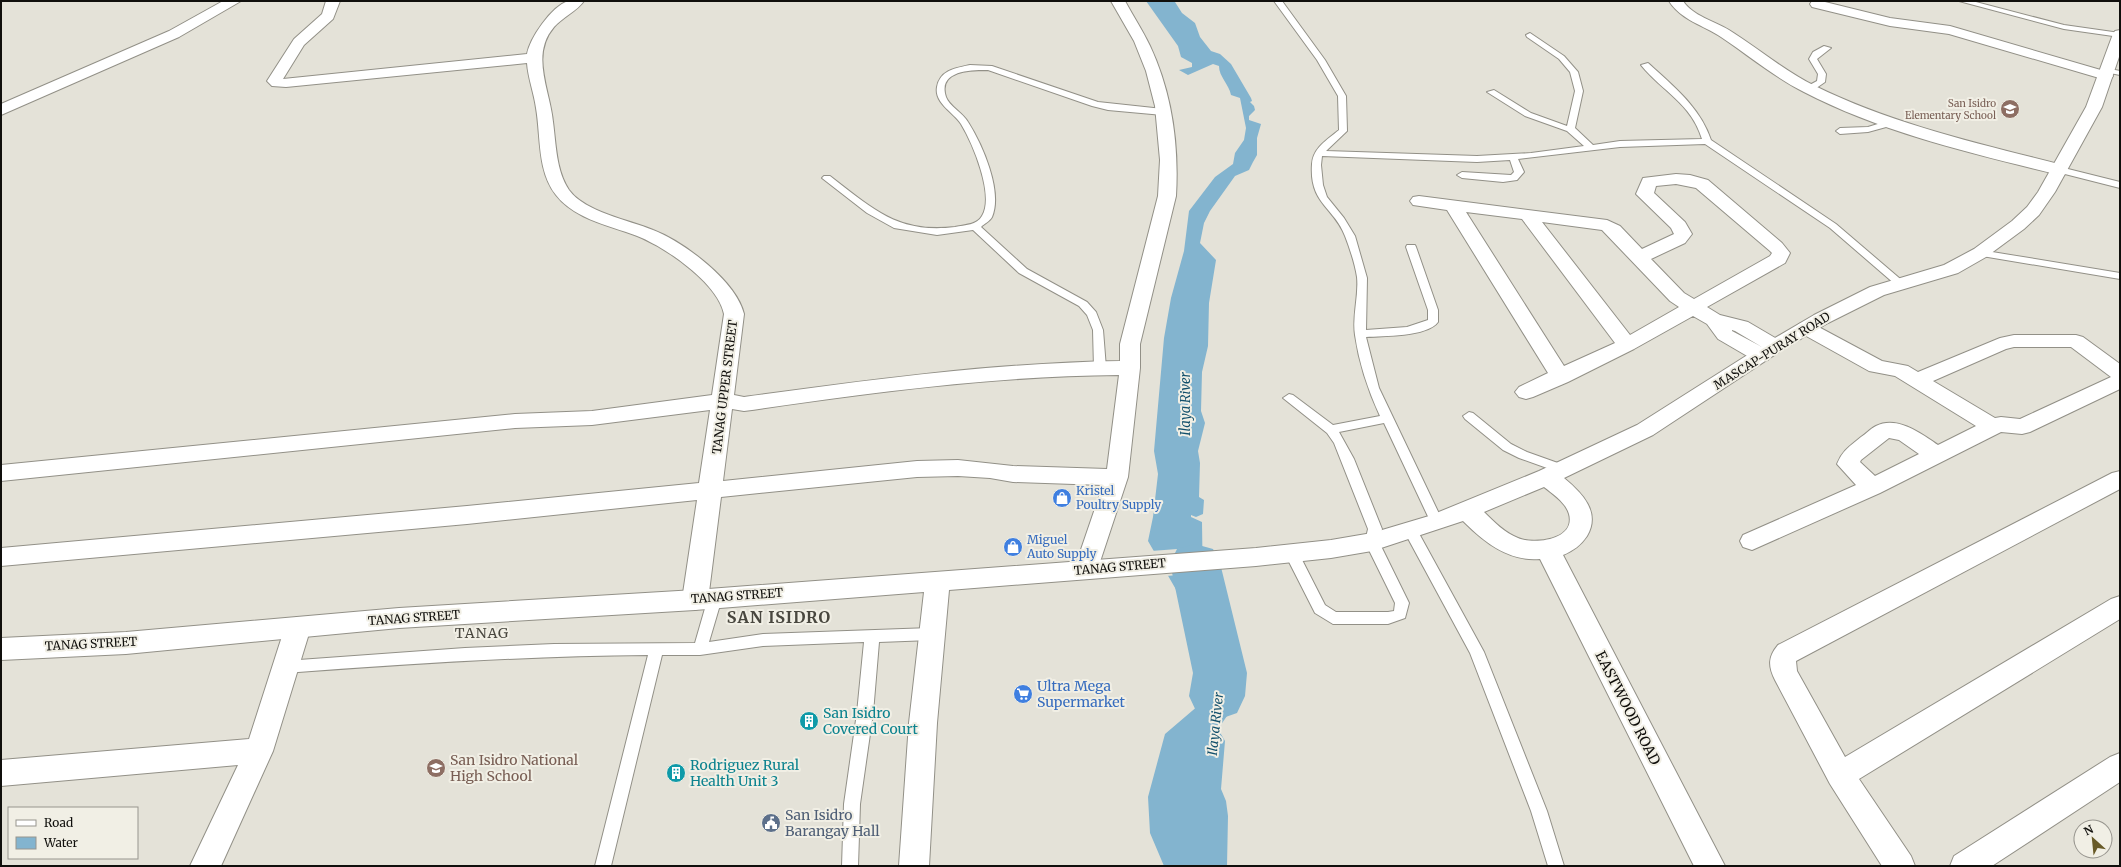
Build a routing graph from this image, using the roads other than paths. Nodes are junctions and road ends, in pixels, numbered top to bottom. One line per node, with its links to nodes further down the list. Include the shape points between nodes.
1 (234, 1): 17 (street, via 174,34)
2 (333, 1): 12 (street, via 328,16 299,42 274,80 277,83)
3 (577, 1): 12 (street, TANAG UPPER STREET, via 557,15 546,29 536,46)
4 (1118, 1): 18 (street, via 1147,53 1160,91)
5 (1278, 1): 24 (lane, via 1321,60 1342,96 1343,131)
6 (1676, 1): 15 (street, via 1683,10 1721,31 1757,58)
7 (1963, 1): 10 (lane, via 2064,27)
8 (1817, 4): 14 (street, via 1890,22 1950,30)
9 (1530, 35): 20 (lane, via 1556,54 1576,74 1579,92)
10 (2120, 35): 14 (street, MASCAP-PURAY ROAD)
11 (1827, 48): 15 (lane, via 1816,54 1813,59 1822,74 1821,82)
12 (534, 58): 51 (street, TANAG UPPER STREET, via 546,116 551,166 563,194 601,217 649,235 677,252 709,277 731,303 734,314)
13 (1645, 65): 22 (lane, via 1692,110 1705,131)
14 (2111, 73): 26 (street, MASCAP-PURAY ROAD)
15 (1809, 89): 19 (street)
16 (1491, 92): 20 (lane, via 1534,119)
17 (1, 110)
18 (1163, 112): 33 (lane, via 1095,104 990,68 970,67 945,77 941,87 942,98 964,122 984,164 991,199 988,217); 45 (street, via 1169,162 1167,196 1130,344)
19 (1894, 122): 21 (lane, via 1877,129); 26 (street)
20 (1570, 129): 23 (lane)
21 (1840, 131)
22 (1707, 141): 23 (lane); 38 (lane, via 1832,226)
23 (1590, 147): 25 (lane)
24 (1318, 153): 25 (lane, via 1477,159); 41 (lane, via 1316,165 1322,198 1341,220 1350,236 1362,278)
25 (1513, 157): 27 (lane, via 1519,172 1514,178)
26 (2060, 170): 29 (lane); 35 (street, MASCAP-PURAY ROAD, via 2033,211)
27 (1462, 175)
28 (826, 178): 33 (lane, via 870,211 897,226 937,232)
29 (2120, 186)
30 (1419, 201): 31 (street)
31 (1454, 207): 32 (street); 48 (street)
32 (1528, 216): 36 (street, via 1607,225); 42 (street)
33 (975, 227): 44 (lane, via 1023,271 1083,304 1092,314 1098,330)
34 (1411, 247): 41 (lane, via 1433,310 1433,322 1423,328)
35 (1980, 253): 37 (lane); 38 (street, MASCAP-PURAY ROAD, via 1940,273)
36 (1640, 258): 39 (street, via 1666,288); 39 (street, via 1679,239 1683,234 1679,226 1645,194 1648,182 1657,180 1696,181 1702,184 1776,247 1780,253 1778,259)
37 (2120, 276)
38 (1900, 283): 40 (street, MASCAP-PURAY ROAD, via 1877,291)
39 (1693, 308): 42 (street); 43 (street, via 1714,320 1725,335)
40 (1813, 324): 43 (street, MASCAP-PURAY ROAD); 47 (street, via 1876,366)
41 (1360, 334): 53 (lane, via 1373,388)
42 (1627, 345): 48 (street)
43 (1768, 351): 58 (street, MASCAP-PURAY ROAD, via 1645,430)
44 (1100, 368): 45 (street); 51 (street, via 920,381 744,404)
45 (1130, 368): 59 (street)
46 (2118, 374): 47 (street, via 2076,341 2014,340); 54 (street, via 2022,428)
47 (1909, 376): 54 (street)
48 (1561, 377): 49 (street)
49 (1526, 392)
50 (1289, 398): 55 (lane)
51 (723, 401): 57 (street, via 592,418 515,421); 62 (street, TANAG UPPER STREET)
52 (1469, 416): 58 (lane, via 1507,447)
53 (1388, 418): 55 (lane); 64 (lane)
54 (1997, 425): 56 (street)
55 (1331, 430): 66 (lane, via 1348,459 1364,497 1375,529)
56 (1937, 455): 61 (street); 61 (street, via 1907,435 1895,431 1884,432 1851,456 1848,464)
57 (1, 473)
58 (1556, 474): 63 (street, MASCAP-PURAY ROAD); 68 (street, via 1580,511 1582,523 1576,536)
59 (1117, 477): 62 (street, via 1013,474 958,468 864,474); 71 (street)
60 (2120, 479): 85 (street, via 1784,656 1784,672)
61 (1872, 487): 67 (street)
62 (711, 490): 70 (street); 73 (street, TANAG UPPER STREET)
63 (1467, 510): 64 (street, TANAG STREET); 68 (street, via 1493,535 1510,545 1528,551)
64 (1437, 522): 65 (street, TANAG STREET)
65 (1411, 531): 66 (street, TANAG STREET); 90 (lane, via 1477,652 1539,810)
66 (1372, 542): 69 (street, TANAG STREET); 69 (lane, via 1402,603 1400,614 1388,618 1333,618 1320,609)
67 (1752, 542)
68 (1548, 550): 91 (street, EASTWOOD ROAD)
69 (1292, 554): 71 (street, TANAG STREET)
70 (1, 557)
71 (1086, 570): 72 (street, TANAG STREET)
72 (938, 580): 73 (street, TANAG STREET); 76 (street)
73 (705, 599): 75 (street, TANAG STREET); 79 (lane)
74 (2120, 606): 85 (street)
75 (298, 627): 78 (street, TANAG STREET, via 126,643); 81 (street)
76 (931, 634): 77 (lane); 89 (street)
77 (872, 638): 79 (lane, via 762,640); 88 (lane, via 865,713 852,804)
78 (1, 649)
79 (700, 649): 80 (lane)
80 (656, 651): 81 (lane, via 554,650 473,653); 87 (lane)
81 (285, 667): 82 (street)
82 (259, 751): 84 (street); 86 (street)
83 (2120, 766): 93 (street)
84 (1, 773)
85 (1840, 775): 92 (street)
86 (205, 866)
87 (603, 866)
88 (850, 866)
89 (914, 866)
90 (1556, 866)
91 (1710, 866)
92 (1900, 866)
93 (1966, 866)

